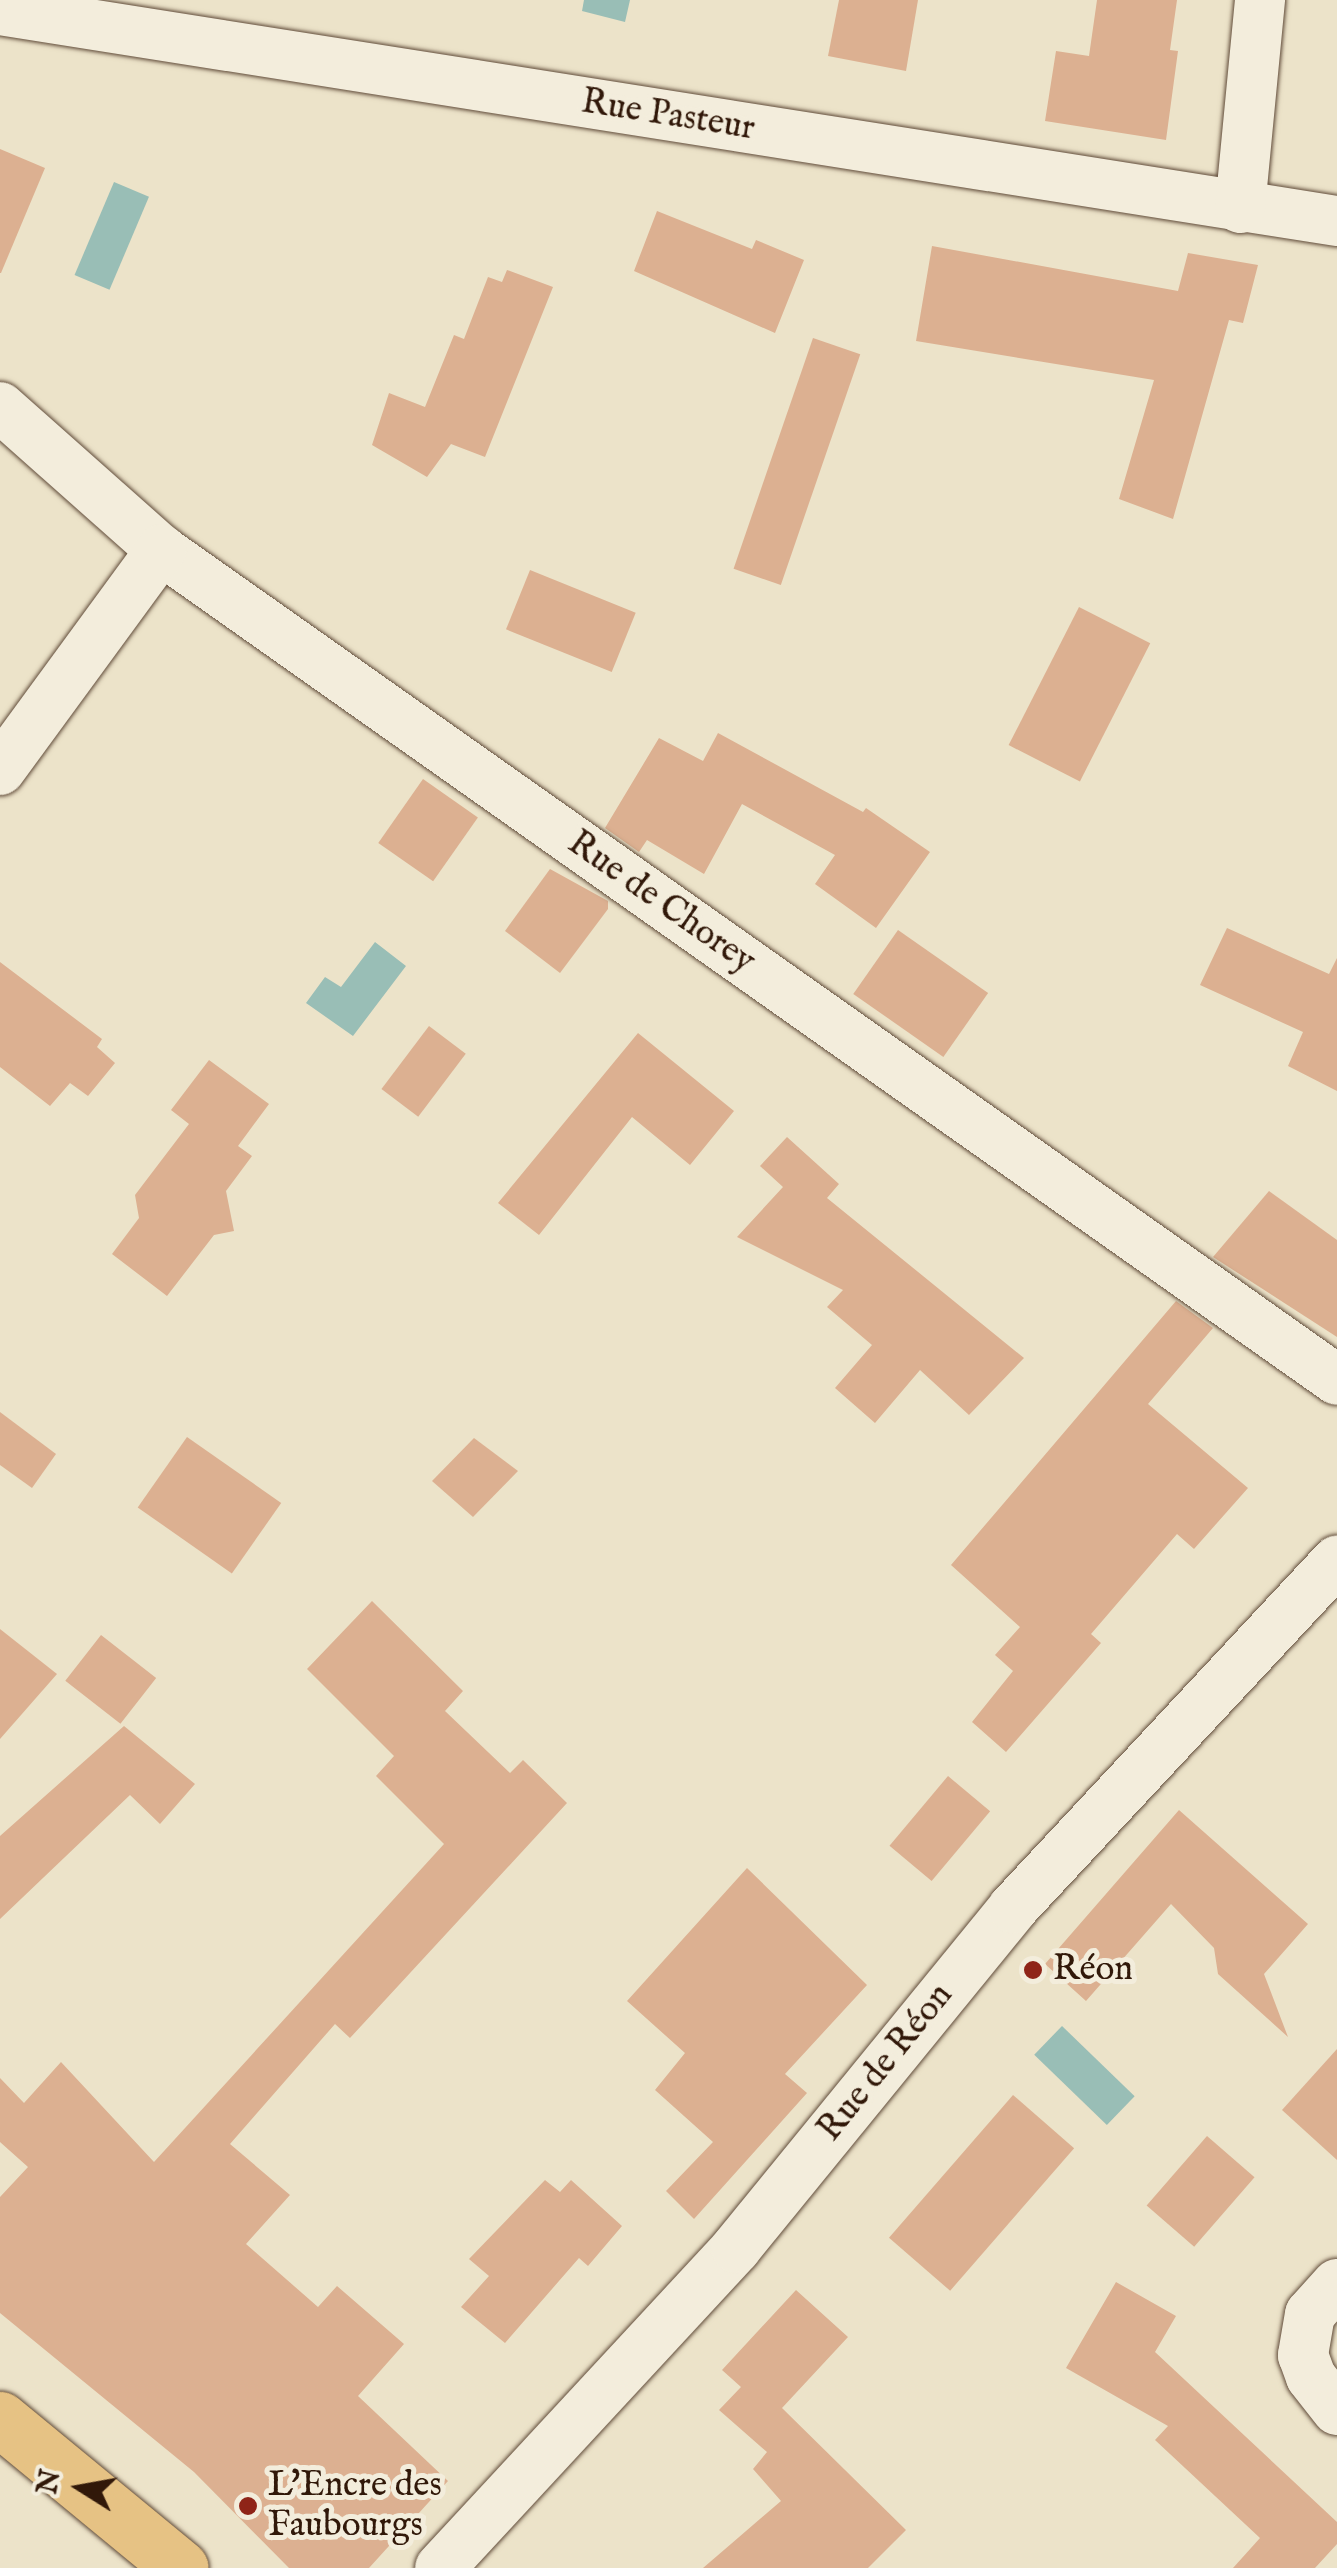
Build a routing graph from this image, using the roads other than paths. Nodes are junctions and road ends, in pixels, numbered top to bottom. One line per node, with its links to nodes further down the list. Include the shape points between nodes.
1 (1260, 0): 3 (street)
2 (0, 10): 3 (street, Rue Pasteur)
3 (1240, 208): 4 (street, Rue Pasteur)
4 (1337, 221)
5 (0, 407): 6 (street, Rue de Chorey)
6 (161, 550): 7 (street); 8 (street, Rue de Chorey)
7 (0, 770)
8 (1337, 1380)
9 (1337, 1562): 14 (street, Rue de Réon, via 1012,1908 736,2248)
10 (1337, 2284): 11 (street, via 1310,2314 1303,2355)
11 (1337, 2410)
12 (0, 2419): 13 (main road)
13 (181, 2568)
14 (440, 2568)

